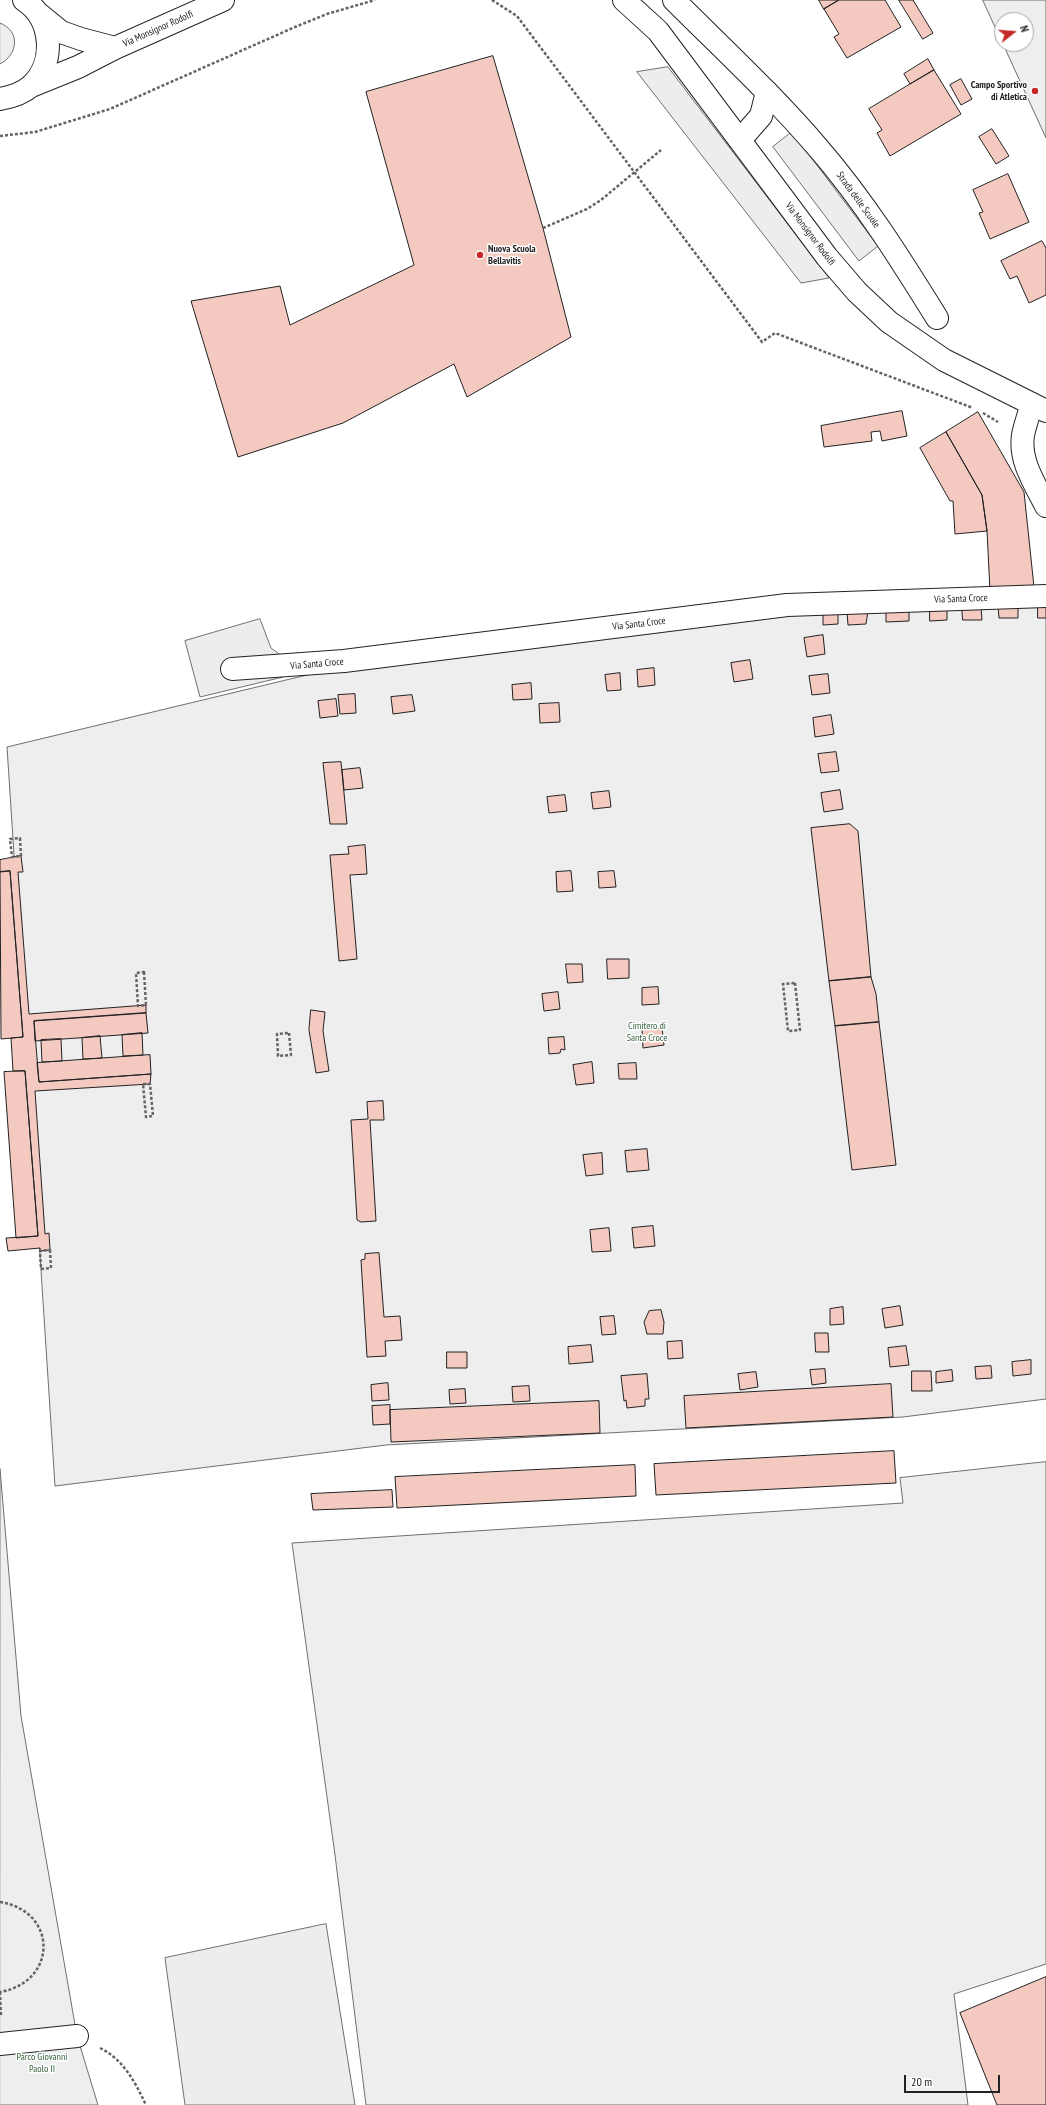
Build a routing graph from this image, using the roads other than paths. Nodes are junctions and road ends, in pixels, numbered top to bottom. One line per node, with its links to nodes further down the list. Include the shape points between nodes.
1 (223, 0): 5 (street, Via Monsignor Rodolfi)
2 (624, 0): 9 (street, Via Monsignor Rodolfi, via 658,31)
3 (674, 0): 7 (street, Strada delle Scuole)
4 (31, 7): 5 (street, Via Monsignor Rodolfi, via 61,32); 6 (street, Via Monsignor Rodolfi, via 45,26 48,52 39,76)
5 (115, 48): 6 (street, Via Monsignor Rodolfi)
6 (30, 86): 8 (street, Via Monsignor Rodolfi, via 16,96)
7 (767, 92): 9 (street, via 761,116); 10 (street, Strada delle Scuole, via 820,150 858,200 899,258)
8 (0, 100)
9 (740, 140): 11 (street, Via Monsignor Rodolfi, via 827,258 857,292 889,322 944,360)
10 (936, 318)
11 (1039, 408): 12 (street, via 1023,436 1024,457)
12 (1046, 506)
13 (1046, 596): 14 (street, Via Santa Croce, via 788,605 344,661)
14 (232, 669)
15 (77, 2036): 16 (street)
16 (0, 2044)

